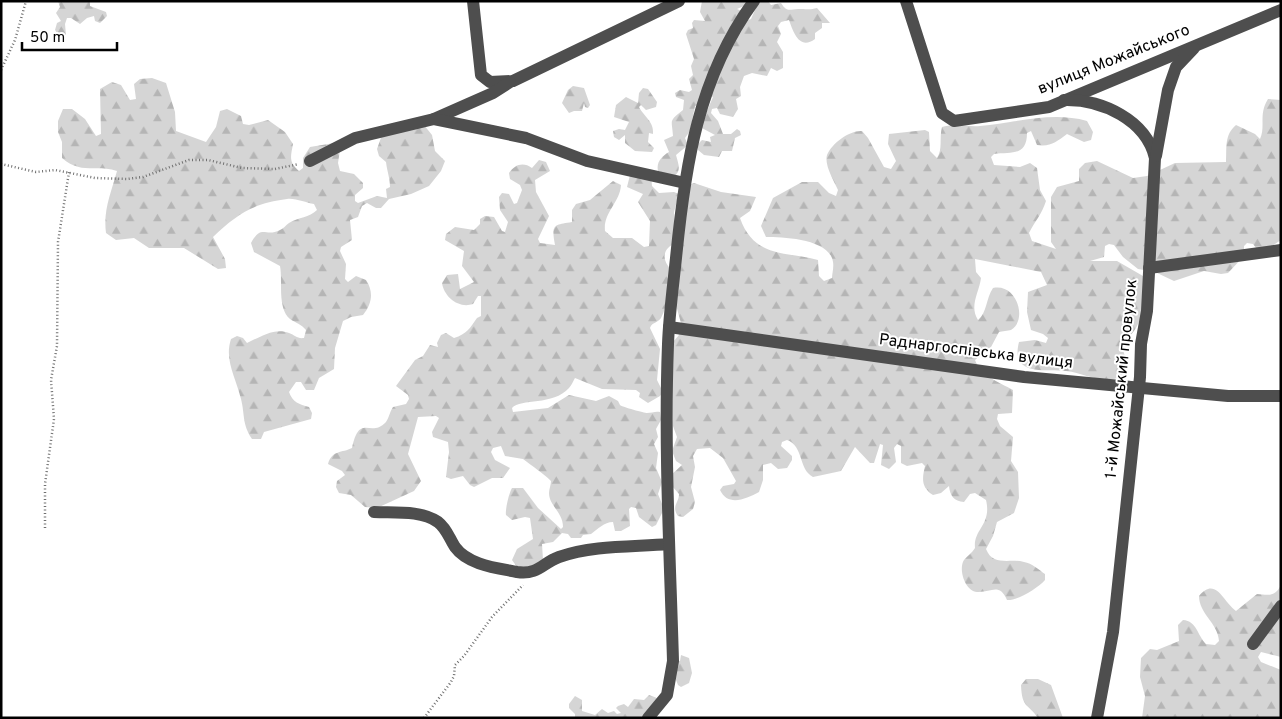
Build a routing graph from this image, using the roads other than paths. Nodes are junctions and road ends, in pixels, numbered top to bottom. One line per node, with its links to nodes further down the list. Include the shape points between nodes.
1 (472, 1): 7 (street, via 481,76 490,82)
2 (678, 1): 7 (street)
3 (754, 1): 12 (street, via 736,24 707,90 692,139)
4 (906, 1): 8 (street, вулиця Можайського, via 942,112 954,121 1049,107)
5 (1281, 10): 6 (street, вулиця Можайського)
6 (1200, 42): 8 (street, вулиця Можайського); 10 (street, via 1176,67 1168,90)
7 (513, 80): 9 (street, via 493,94)
8 (1064, 100): 10 (street, 1-й Можайський провулок, via 1098,105 1133,122 1152,145)
9 (434, 119): 11 (street, via 355,138); 12 (street, via 526,138 587,162)
10 (1155, 158): 14 (street, 1-й Можайський провулок)
11 (310, 161)
12 (685, 183): 15 (street)
13 (1281, 250): 14 (street)
14 (1149, 268): 16 (street, 1-й Можайський провулок)
15 (669, 328): 16 (street, Раднаргоспівська вулиця, via 1024,377); 19 (street, via 666,444)
16 (1139, 386): 17 (street, Раднаргоспівська вулиця, via 1228,396); 23 (street, 1-й Можайський провулок, via 1113,632)
17 (1281, 396)
18 (374, 512): 19 (street, via 414,514 436,521 446,530 456,549 473,561 518,572 532,572 557,558 585,551)
19 (669, 544): 22 (street, via 673,662 667,694)
20 (1281, 606): 21 (street)
21 (1252, 644)
22 (648, 718)
23 (1097, 718)

